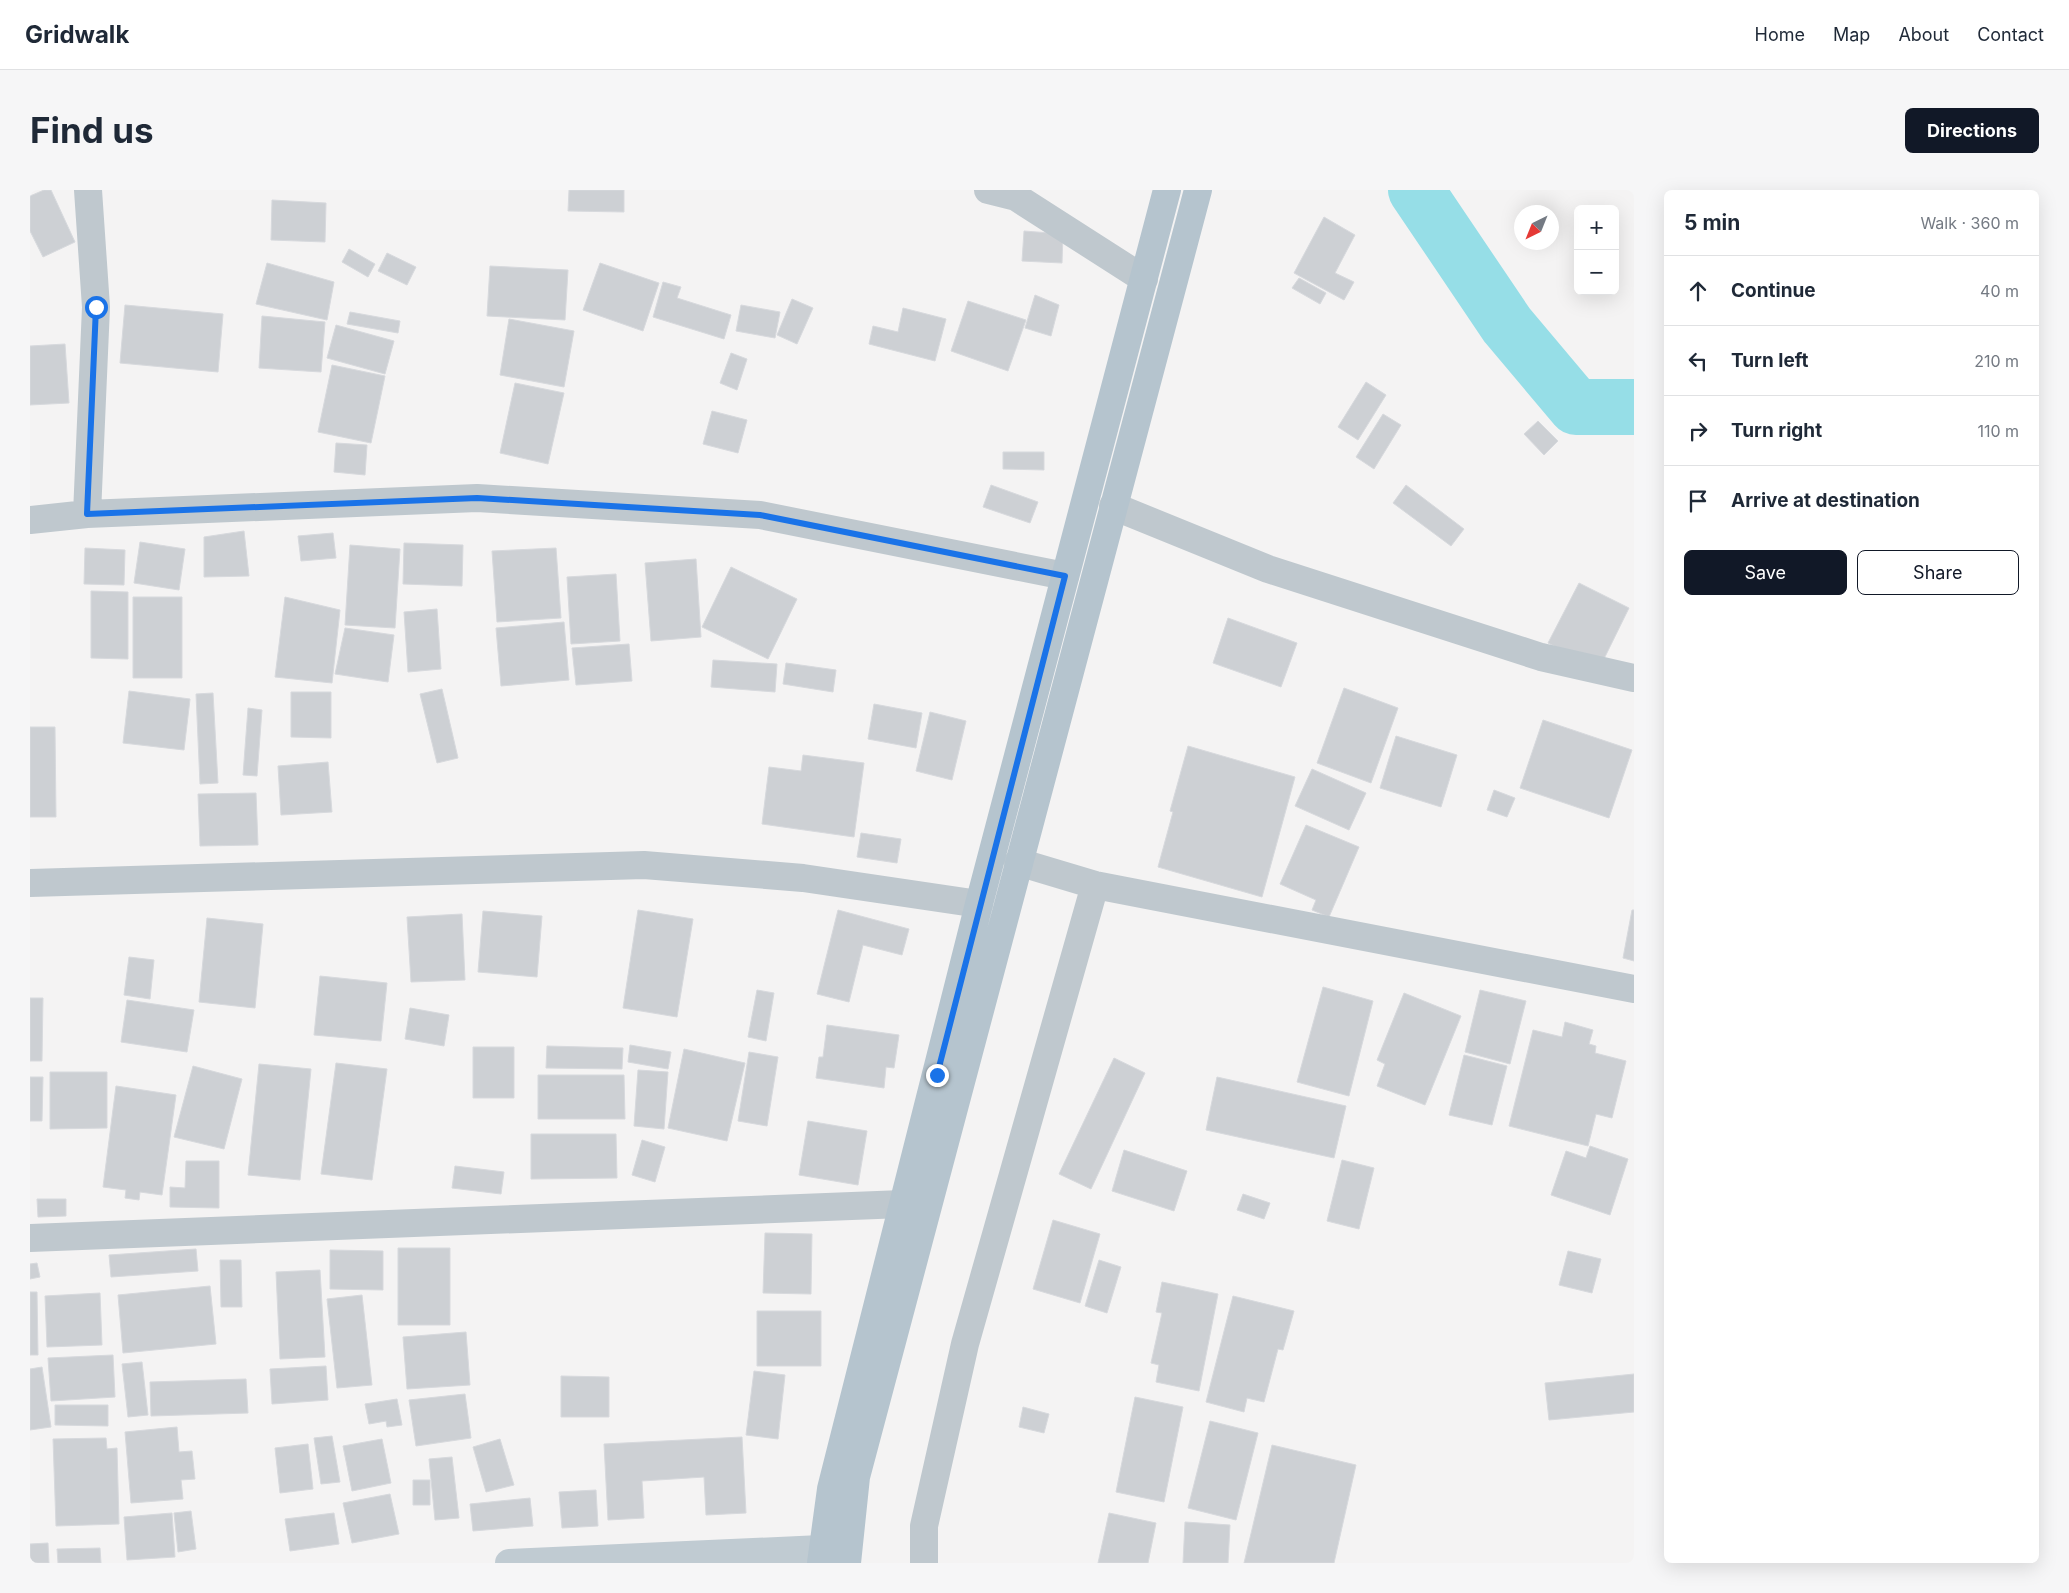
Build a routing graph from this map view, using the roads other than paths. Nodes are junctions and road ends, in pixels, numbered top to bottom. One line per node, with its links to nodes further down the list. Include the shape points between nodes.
1 (88, 190): 7 (street, via 96,307)
2 (988, 190): 5 (street, via 1016,197)
3 (1167, 190): 5 (main road)
4 (1198, 190): 6 (main road)
5 (1144, 279): 9 (main road)
6 (1113, 506): 10 (street, via 1268,569 1541,657); 11 (main road)
7 (87, 514): 8 (street); 9 (street, via 477,498 760,515)
8 (30, 520)
9 (1065, 576): 14 (main road)
10 (1634, 678)
11 (1018, 862): 13 (street); 20 (main road, via 856,1477)
12 (30, 883): 14 (street, via 644,865 804,878)
13 (1094, 885): 15 (street); 21 (street, via 965,1344 924,1526)
14 (979, 904): 16 (main road)
15 (1634, 989)
16 (903, 1204): 17 (street); 18 (main road, via 831,1489)
17 (30, 1238)
18 (821, 1556): 19 (street)
19 (510, 1563)
20 (846, 1563)
21 (924, 1563)

